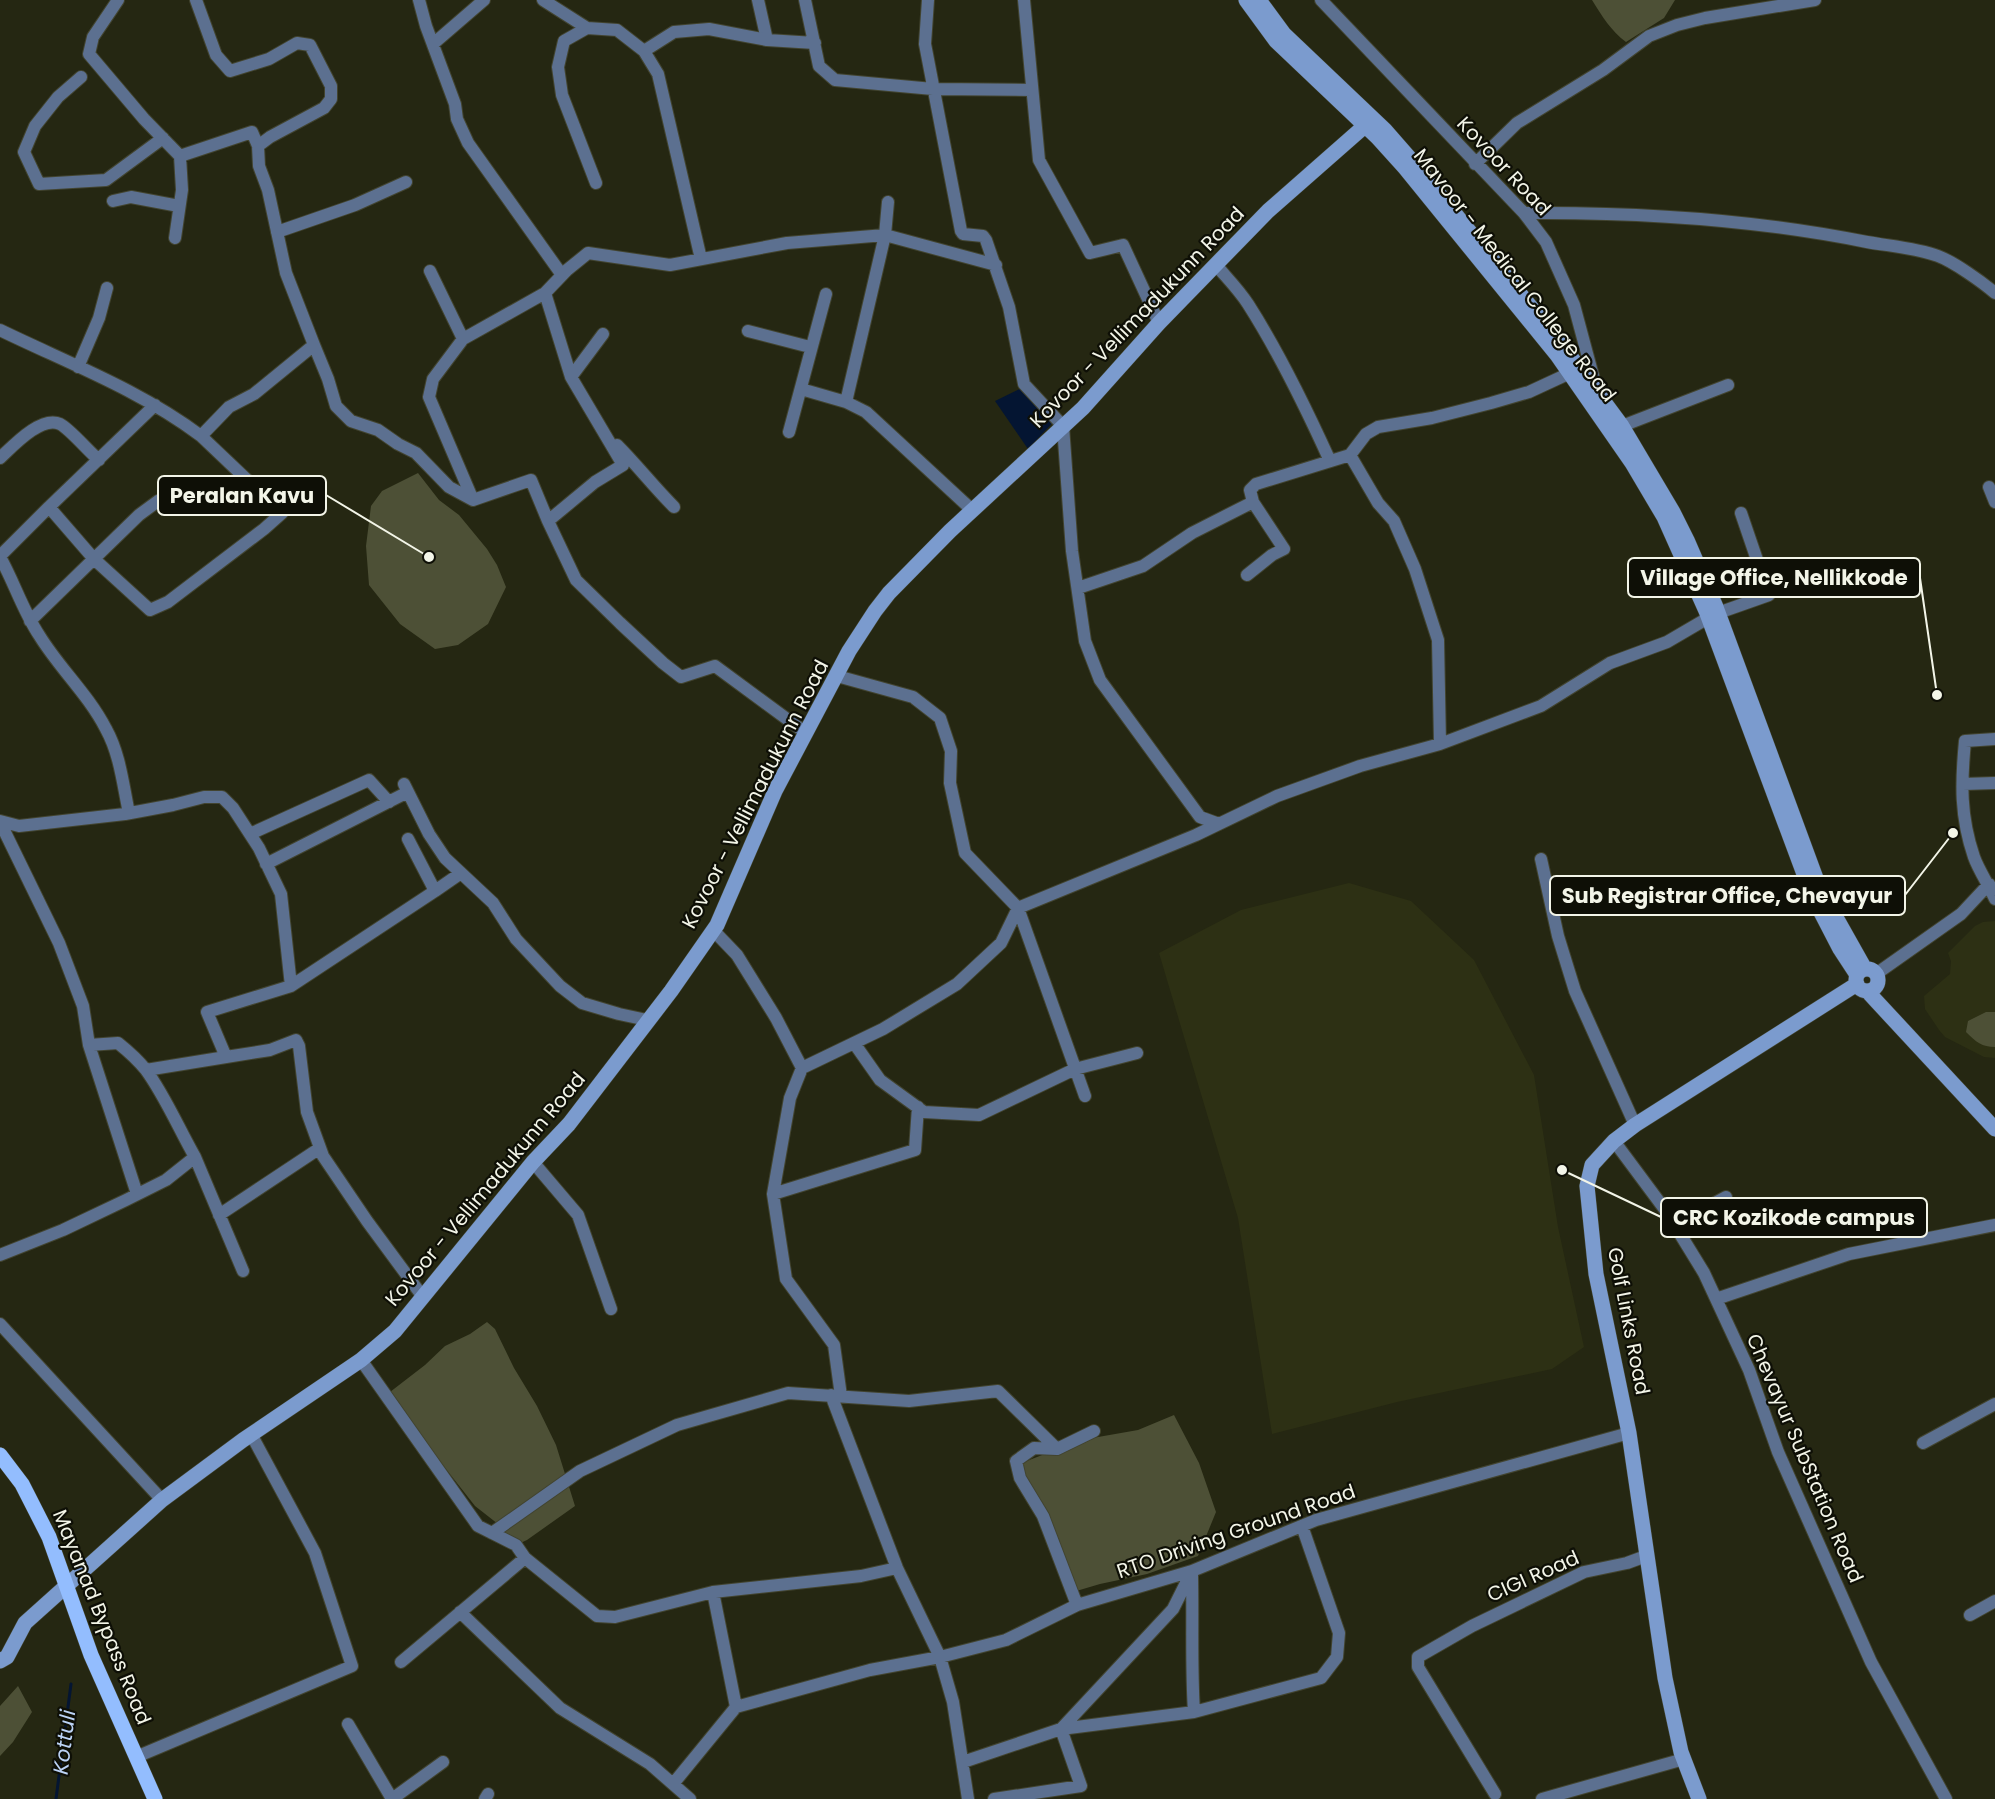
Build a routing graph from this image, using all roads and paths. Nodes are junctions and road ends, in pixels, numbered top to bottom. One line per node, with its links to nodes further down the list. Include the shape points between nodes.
1 (118, 0): 24 (street, via 93,37 88,54)
2 (196, 0): 25 (street, via 216,55 230,72 269,59 297,43 310,45 331,86 331,99 324,108)
3 (419, 0): 17 (street)
4 (484, 0): 17 (street)
5 (543, 0): 14 (street)
6 (758, 0): 15 (street)
7 (805, 0): 16 (street)
8 (928, 0): 21 (street, via 925,44)
9 (1024, 0): 22 (street)
10 (1246, 0): 20 (main road, Mavoor - Medical College Road, via 1276,41)
11 (1259, 0): 20 (main road)
12 (1321, 0): 27 (street, Kovoor Road)
13 (1815, 0): 27 (street, via 1705,18 1649,36 1604,70 1517,123)
14 (587, 28): 18 (street, via 617,30); 29 (street, via 564,41 558,67 562,95)
15 (767, 40): 16 (street); 18 (street, via 710,28 674,32)
16 (815, 43): 21 (street, via 819,66 835,80)
17 (433, 44): 41 (street, via 468,143)
18 (644, 51): 37 (street, via 658,74)
19 (81, 77): 24 (street, via 35,126 24,152 39,184 105,180)
20 (1329, 83): 23 (main road, Mavoor - Medical College Road)
21 (933, 89): 22 (street); 38 (street, via 961,231 982,236)
22 (1032, 90): 46 (street, via 1039,160 1090,253 1123,244)
23 (1368, 121): 39 (main road, Kovoor - Vellimadukunn Road, via 1268,211); 54 (main road, Mavoor - Medical College Road); 60 (main road, via 1413,162 1565,349)
24 (163, 138): 26 (street)
25 (258, 146): 26 (street, via 252,132); 34 (street, via 259,166)
26 (180, 156): 32 (street)
27 (1475, 164): 33 (street, Kovoor Road)
28 (406, 182): 34 (street, via 355,205)
29 (596, 183)
30 (113, 201): 32 (street, via 131,197)
31 (888, 202): 35 (street)
32 (179, 206): 36 (street)
33 (1524, 213): 44 (street, via 1812,230 1939,256); 60 (street, Kovoor Road, via 1546,242 1574,305)
34 (277, 232): 51 (street, via 286,273)
35 (885, 236): 37 (street, via 787,243); 38 (street); 58 (street)
36 (175, 238)
37 (701, 260): 41 (street, via 670,265 588,253)
38 (996, 265): 61 (street, via 1009,307 1024,384)
39 (1216, 265): 46 (main road, Kovoor - Vellimadukunn Road); 69 (street, via 1247,302 1266,334)
40 (430, 272): 50 (street)
41 (562, 275): 43 (street)
42 (107, 288): 53 (street)
43 (545, 293): 50 (street); 55 (street)
44 (1995, 293)
45 (826, 294): 52 (street)
46 (1159, 323): 61 (main road, Kovoor - Vellimadukunn Road)
47 (0, 330): 53 (street)
48 (748, 331): 52 (street)
49 (603, 334): 55 (street)
50 (463, 339): 72 (street, via 433,379 429,397)
51 (314, 345): 65 (street, via 254,394 229,407); 72 (street, via 336,406 351,422 378,430 416,453 449,487)
52 (810, 347): 57 (street)
53 (78, 367): 59 (street)
54 (1570, 373): 60 (main road, Mavoor - Medical College Road); 66 (street, via 1491,403 1378,427 1366,434)
55 (571, 377): 64 (street)
56 (1728, 385): 62 (street)
57 (801, 389): 58 (street); 63 (street)
58 (846, 402): 77 (street, via 866,412)
59 (155, 405): 65 (street); 68 (street)
60 (1601, 405): 62 (main road); 84 (main road, Mavoor - Medical College Road, via 1664,517)
61 (1063, 426): 77 (main road, Kovoor - Vellimadukunn Road); 83 (street)
62 (1622, 426): 84 (main road, via 1673,512)
63 (789, 432)
64 (606, 433): 76 (street); 79 (street, via 623,465 595,482)
65 (201, 436): 81 (street, via 282,513 168,602 150,610)
66 (1350, 456): 69 (street); 89 (street, via 1378,503 1394,521 1415,569 1438,640)
67 (0, 458): 68 (street, via 29,432 51,422 60,424)
68 (99, 460): 75 (street)
69 (1330, 461): 73 (street, via 1256,484 1250,490)
70 (1989, 487): 74 (street)
71 (177, 492): 81 (street, via 139,515)
72 (473, 500): 79 (street, via 531,480)
73 (1253, 502): 82 (street, via 1284,549); 83 (street, via 1192,533 1143,566)
74 (1995, 502)
75 (49, 507): 80 (street); 81 (street)
76 (674, 507)
77 (972, 510): 86 (main road, Kovoor - Vellimadukunn Road, via 889,593 849,651)
78 (1741, 513): 84 (street, via 1769,595)
79 (548, 521): 87 (street, via 576,580 663,663 681,677 715,666)
80 (0, 557): 85 (street)
81 (94, 559): 85 (street)
82 (1247, 576)
83 (1078, 588): 95 (street, via 1085,641 1100,680 1200,817)
84 (1713, 616): 89 (street, via 1668,642 1610,663 1541,706); 106 (main road, Mavoor - Medical College Road, via 1811,893 1840,949)
85 (30, 621): 93 (street, via 106,729)
86 (837, 676): 87 (main road, Kovoor - Vellimadukunn Road); 104 (street, via 912,697 940,718 951,751 950,783 965,853)
87 (806, 733): 105 (main road, Kovoor - Vellimadukunn Road, via 775,791)
88 (1995, 739): 91 (street, via 1965,741)
89 (1440, 744): 95 (street, via 1324,778)
90 (1995, 783): 91 (street)
91 (1963, 784): 101 (street, via 1964,820 1975,860)
92 (389, 802): 96 (street, via 369,780); 99 (street); 100 (street, via 406,788 429,834)
93 (129, 813): 94 (street, via 19,826); 96 (street, via 204,797 222,797)
94 (0, 822): 110 (street, via 59,942 83,1006)
95 (1220, 824): 104 (street)
96 (250, 834): 99 (street)
97 (408, 838): 102 (street)
98 (1541, 859): 119 (street, via 1575,991)
99 (266, 864): 107 (street, via 281,894)
100 (461, 873): 102 (street); 108 (street, via 493,903 516,939 560,986 582,1003)
101 (1992, 889): 103 (street); 106 (street)
102 (435, 891): 107 (street)
103 (1995, 899)
104 (1018, 908): 109 (street, via 1001,943 957,984); 114 (street)
105 (712, 930): 108 (main road, Kovoor - Vellimadukunn Road); 113 (street, via 737,956)
106 (1866, 980): 118 (main road); 119 (main road, Golf Links Road); 120 (main road)
107 (291, 986): 112 (street, via 207,1012)
108 (647, 1020): 124 (main road, Kovoor - Vellimadukunn Road, via 569,1124)
109 (854, 1043): 113 (street); 117 (street, via 880,1080)
110 (89, 1045): 115 (street, via 118,1043); 125 (street)
111 (1137, 1053): 114 (street)
112 (226, 1057): 115 (street); 122 (street, via 270,1050 296,1040 307,1112)
113 (802, 1068): 126 (street, via 790,1098)
114 (1075, 1069): 116 (street); 117 (street, via 980,1114 924,1112)
115 (146, 1070): 123 (street)
116 (1085, 1096)
117 (918, 1107): 126 (street, via 915,1150)
118 (1995, 1117)
119 (1635, 1125): 121 (main road, Golf Links Road)
120 (1995, 1129)
121 (1614, 1141): 130 (street, Chevayur SubStation Road); 141 (main road, Golf Links Road, via 1592,1165 1587,1186 1596,1274)
122 (320, 1148): 128 (street); 133 (street, via 367,1221)
123 (195, 1157): 125 (street); 128 (street)
124 (533, 1162): 133 (main road, Kovoor - Vellimadukunn Road); 135 (street, via 578,1215)
125 (137, 1194): 131 (street)
126 (773, 1194): 138 (street, via 786,1279 834,1345)
127 (1726, 1197): 130 (street)
128 (219, 1215): 132 (street)
129 (1995, 1225): 134 (street, via 1849,1254)
130 (1674, 1226): 134 (street, Chevayur SubStation Road)
131 (0, 1255)
132 (243, 1270)
133 (423, 1296): 137 (main road, Kovoor - Vellimadukunn Road, via 395,1330)
134 (1716, 1299): 180 (street, Chevayur SubStation Road, via 1749,1370 1778,1452 1871,1662)
135 (611, 1309)
136 (0, 1324): 146 (street)
137 (361, 1360): 142 (main road, Kovoor - Vellimadukunn Road); 148 (street, via 478,1526)
138 (836, 1396): 144 (street, via 909,1401 998,1390); 148 (street, via 788,1393 676,1425 580,1471); 151 (street)
139 (1995, 1404): 143 (street)
140 (1094, 1431): 144 (street)
141 (1629, 1433): 147 (street, RTO Driving Ground Road); 149 (main road, Golf Links Road)
142 (251, 1434): 146 (main road, Kovoor - Vellimadukunn Road); 166 (street, via 315,1552 352,1666)
143 (1923, 1443)
144 (1057, 1449): 156 (street, via 1034,1448 1016,1461 1020,1478 1043,1516)
145 (0, 1455): 153 (main road, Mayanad Bypass Road, via 37,1510)
146 (162, 1500): 153 (main road, Kovoor - Vellimadukunn Road)
147 (1302, 1526): 152 (street, RTO Driving Ground Road); 163 (street, via 1339,1633 1337,1657 1321,1678)
148 (492, 1533): 150 (street, via 516,1545)
149 (1646, 1556): 167 (main road, Golf Links Road, via 1665,1678); 172 (street, CIGI Road, via 1584,1572 1418,1657 1418,1667)
150 (525, 1558): 154 (street, via 597,1616 615,1617); 157 (street)
151 (897, 1568): 154 (street, via 861,1576); 160 (street)
152 (1192, 1570): 156 (street, RTO Driving Ground Road); 163 (street); 165 (street, via 1173,1609)
153 (68, 1586): 159 (main road, Kovoor - Vellimadukunn Road, via 25,1623); 166 (main road, Mayanad Bypass Road, via 91,1656)
154 (713, 1592): 162 (street)
155 (1995, 1601): 158 (street)
156 (1077, 1605): 160 (street, RTO Driving Ground Road, via 1006,1640)
157 (460, 1612): 161 (street); 170 (street, via 560,1708 650,1764)
158 (1970, 1615)
159 (2, 1655)
160 (940, 1657): 162 (street, RTO Driving Ground Road, via 859,1673); 169 (street, via 953,1702)
161 (401, 1662)
162 (736, 1707): 170 (street)
163 (1194, 1712): 165 (street)
164 (348, 1724): 168 (street, via 392,1799)
165 (1061, 1729): 169 (street); 171 (street)
166 (136, 1757): 173 (main road, Mayanad Bypass Road)
167 (1684, 1759): 178 (street); 179 (main road, Golf Links Road)
168 (443, 1762)
169 (963, 1762): 175 (street)
170 (673, 1784): 174 (street)
171 (1082, 1786): 176 (street); 177 (street)
172 (1494, 1797)
173 (155, 1799)
174 (690, 1799)
175 (968, 1799)
176 (994, 1799)
177 (1087, 1799)
178 (1542, 1799)
179 (1699, 1799)
180 (1946, 1799)

